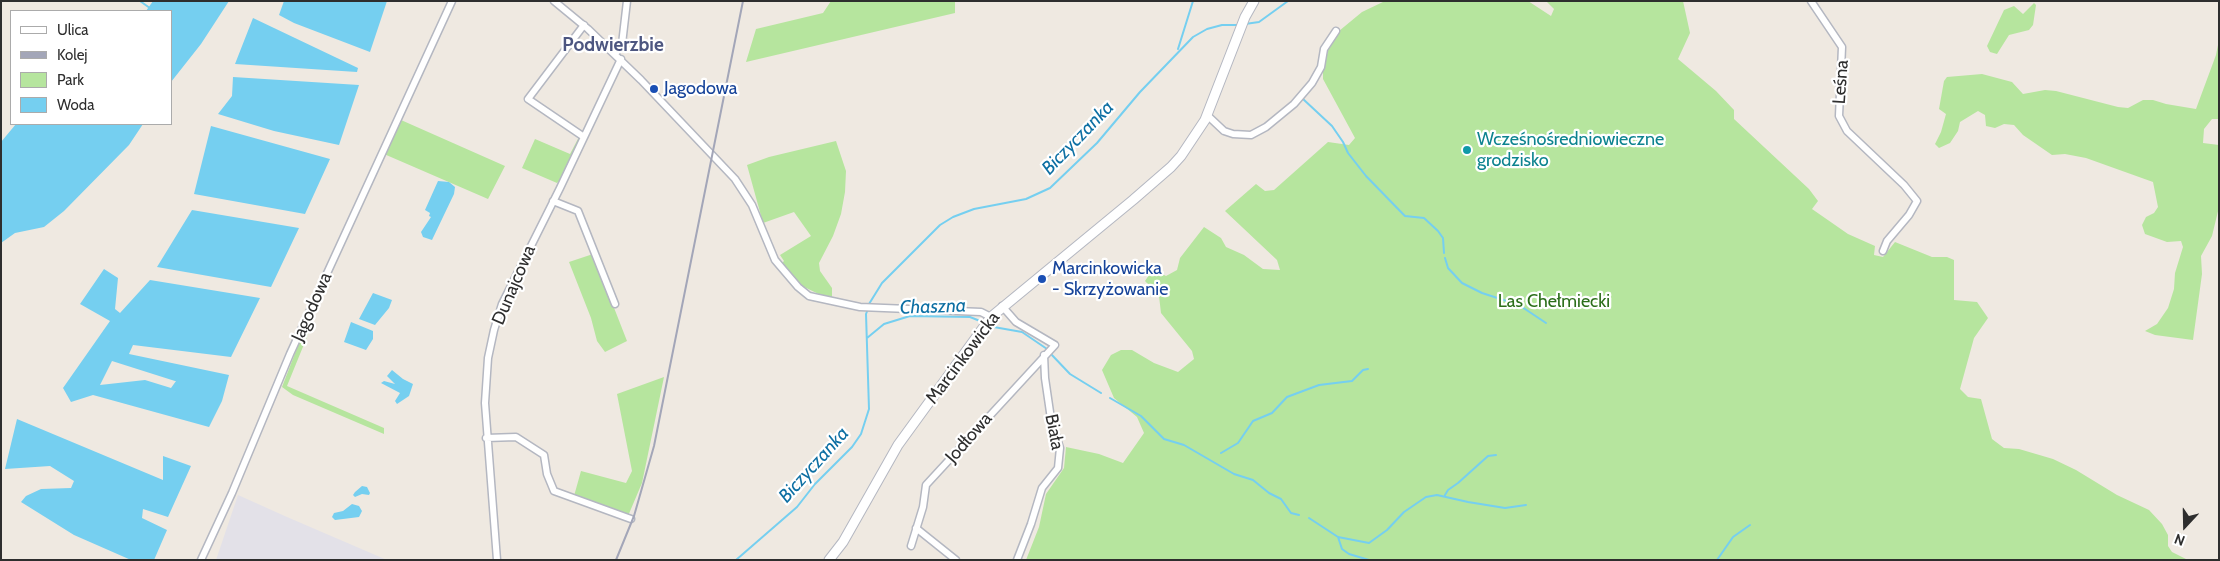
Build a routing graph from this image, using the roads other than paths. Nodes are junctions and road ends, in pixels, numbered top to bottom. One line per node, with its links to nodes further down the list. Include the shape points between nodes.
1 (452, 1): 23 (street, Jagodowa, via 298,336)
2 (554, 1): 8 (street)
3 (627, 1): 10 (street, Dunajcowa)
4 (1247, 1): 7 (street, Marcinkowicka)
5 (1254, 1): 7 (street, Marcinkowicka)
6 (1811, 1): 14 (street, Leśna, via 1842,47 1839,116 1847,131 1917,201)
7 (1245, 17): 11 (street, Marcinkowicka)
8 (584, 25): 10 (street); 12 (street, via 528,99)
9 (1336, 30): 11 (street, via 1324,49 1316,78 1274,122 1245,136 1228,133)
10 (618, 57): 12 (street, Dunajcowa); 17 (street, via 735,179 752,205 775,260 798,288 815,298 860,307 981,312)
11 (1207, 115): 16 (street, Marcinkowicka, via 1171,167)
12 (584, 137): 13 (street, Dunajcowa)
13 (553, 201): 15 (street, via 578,211); 19 (street, Dunajcowa, via 502,304 494,330 484,403)
14 (1883, 251)
15 (615, 304)
16 (1002, 306): 17 (street, Marcinkowicka); 18 (street)
17 (988, 321): 25 (street, Marcinkowicka, via 898,445 844,542)
18 (1049, 350): 21 (street, Jodłowa, via 926,485); 27 (street, Biała, via 1045,378 1051,419 1060,448 1058,468 1042,488)
19 (486, 438): 20 (street, via 516,437 523,440 544,455 554,490); 24 (street, Dunajcowa)
20 (631, 520)
21 (916, 528): 22 (street, Jodłowa); 26 (street)
22 (911, 546)
23 (201, 560)
24 (497, 560)
25 (829, 560)
26 (956, 560)
27 (1017, 560)

